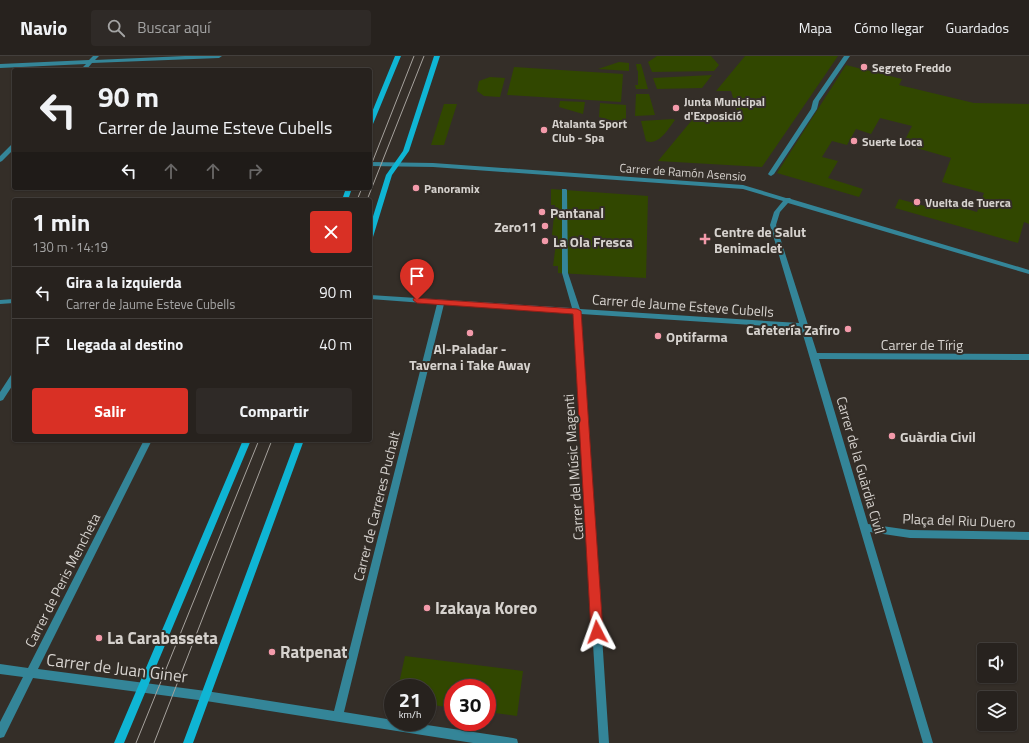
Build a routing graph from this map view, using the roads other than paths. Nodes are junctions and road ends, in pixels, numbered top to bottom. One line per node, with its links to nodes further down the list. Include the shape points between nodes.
1 (96, 56): 6 (street)
2 (219, 56): 6 (street)
3 (398, 56): 9 (street)
4 (437, 56): 15 (street, via 406,151)
5 (847, 56): 16 (street, via 816,101 814,109)
6 (90, 62): 7 (street); 8 (street)
7 (0, 66)
8 (85, 68)
9 (372, 119)
10 (12, 147): 11 (street)
11 (0, 148)
12 (12, 148): 13 (street)
13 (0, 160)
14 (372, 164): 15 (street, Carrer de Ramón Asensio)
15 (396, 164): 18 (street, Carrer de Ramón Asensio, via 743,187); 19 (street, via 389,175)
16 (772, 174)
17 (564, 190): 25 (street, Carrer del Músic Magenti, via 565,273)
18 (788, 199): 20 (street, Carrer de Ramón Asensio); 26 (street, Carrer de la Guàrdia Civil, via 777,212 773,225)
19 (372, 230)
20 (1029, 272)
21 (372, 297): 24 (street, Carrer de Jaume Esteve Cubells)
22 (12, 301): 23 (street)
23 (0, 302)
24 (441, 302): 25 (street, Carrer de Jaume Esteve Cubells); 40 (street, Carrer de Carreres Puchalt)
25 (577, 311): 26 (street, Carrer de Jaume Esteve Cubells); 46 (street, Carrer del Músic Magenti)
26 (804, 326): 27 (street, Carrer de la Guàrdia Civil)
27 (814, 356): 28 (street, Carrer de Tírig); 34 (street, Carrer de la Guàrdia Civil)
28 (1029, 357)
29 (12, 380): 30 (street)
30 (0, 398)
31 (147, 442): 37 (street, Carrer de Peris Mencheta)
32 (246, 442): 38 (street)
33 (299, 442): 39 (street)
34 (864, 527): 35 (street, Plaça del Riu Duero, via 910,534); 47 (street, Carrer de la Guàrdia Civil)
35 (1029, 536)
36 (0, 669): 37 (street, Carrer de Juan Giner)
37 (30, 673): 38 (street, Carrer de Juan Giner); 41 (street, Carrer de Peris Mencheta)
38 (142, 688): 39 (street, Carrer de Juan Giner); 43 (street)
39 (206, 696): 40 (street, Carrer de Juan Giner); 44 (street)
40 (338, 717): 42 (street, Carrer de Juan Giner)
41 (0, 733)
42 (482, 741): 45 (street, Carrer de Juan Giner)
43 (119, 743)
44 (188, 743)
45 (513, 743)
46 (604, 743)
47 (928, 743)

